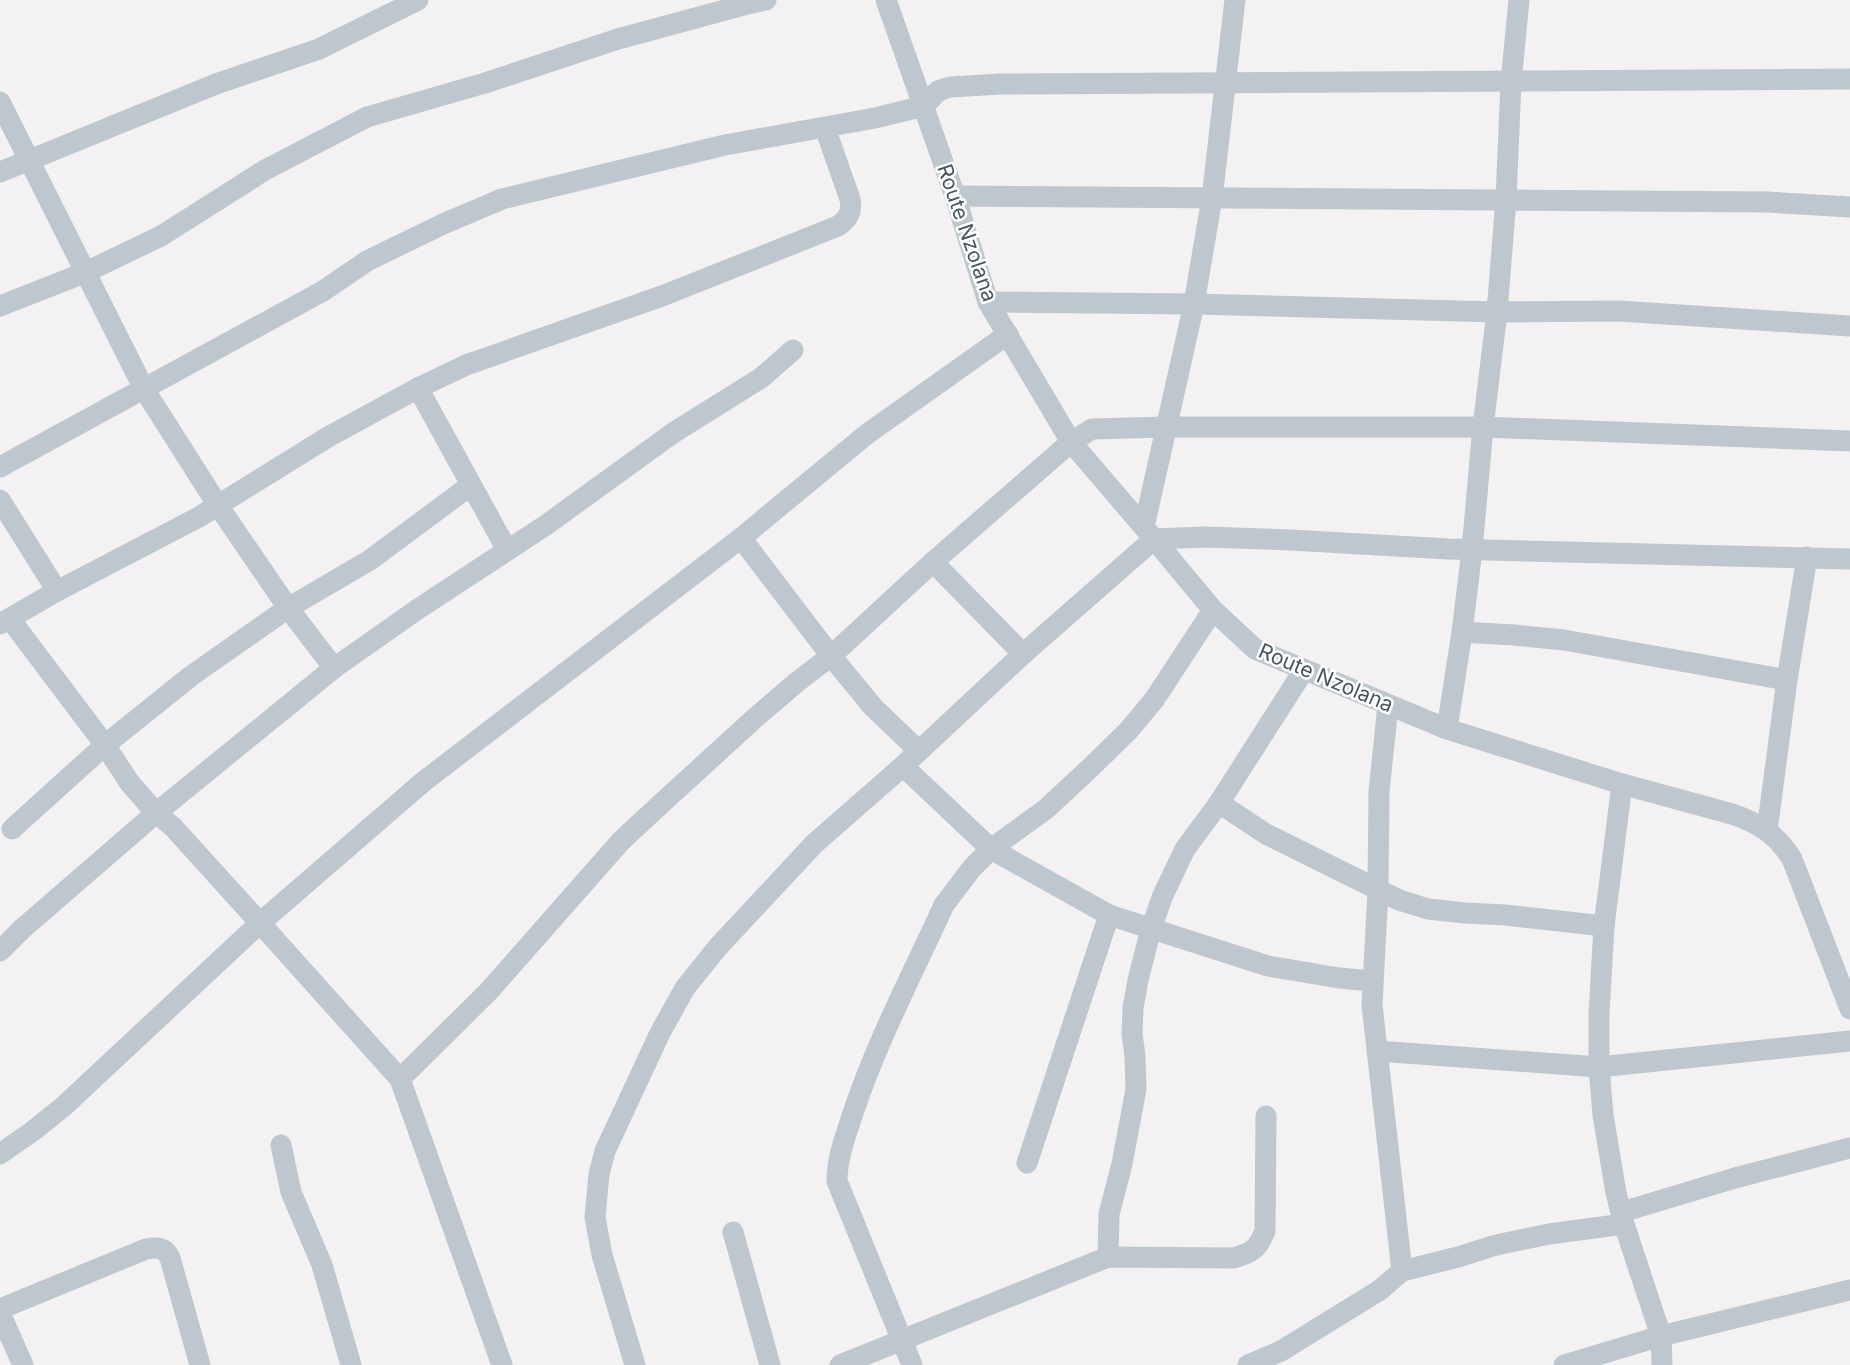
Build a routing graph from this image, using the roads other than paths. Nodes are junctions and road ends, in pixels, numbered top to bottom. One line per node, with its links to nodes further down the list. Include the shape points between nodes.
1 (418, 0): 12 (street, via 319,49 216,84)
2 (766, 0): 18 (street, via 618,39 367,117 265,170 161,236)
3 (886, 0): 10 (street, Route Nzolana)
4 (1235, 0): 8 (street)
5 (1519, 0): 7 (street)
6 (1850, 79): 7 (street)
7 (1511, 82): 8 (street); 16 (street)
8 (1224, 83): 10 (street, via 1001,83 950,87 938,91); 15 (street)
9 (0, 102): 12 (street)
10 (924, 106): 11 (street); 14 (street, Route Nzolana)
11 (825, 128): 26 (street, via 850,199 851,210 838,226 662,296 466,365); 27 (street, via 725,145 502,200 367,261 323,291)
12 (29, 159): 13 (street); 18 (street)
13 (0, 172)
14 (955, 196): 15 (street); 19 (street, Route Nzolana)
15 (1212, 198): 16 (street); 20 (street)
16 (1506, 199): 17 (street); 22 (street)
17 (1850, 207)
18 (84, 272): 21 (street); 27 (street)
19 (988, 302): 20 (street); 24 (street, Route Nzolana)
20 (1194, 304): 22 (street); 28 (street)
21 (0, 306)
22 (1497, 312): 23 (street, via 1619,311); 29 (street)
23 (1850, 326)
24 (1008, 334): 31 (street, Route Nzolana); 37 (street, via 867,434)
25 (793, 350): 38 (street, via 761,378 673,433)
26 (418, 388): 33 (street); 35 (street)
27 (144, 389): 32 (street); 35 (street)
28 (1166, 427): 29 (street); 31 (street, via 1092,429); 36 (street)
29 (1483, 428): 30 (street); 39 (street)
30 (1850, 441)
31 (1070, 442): 36 (street, Route Nzolana); 42 (street)
32 (0, 467)
33 (471, 485): 38 (street); 44 (street, via 370,560)
34 (0, 500): 43 (street)
35 (217, 504): 43 (street); 44 (street)
36 (1149, 533): 39 (street); 45 (street, Route Nzolana); 48 (street)
37 (741, 538): 49 (street); 65 (street, via 424,782)
38 (507, 550): 50 (street)
39 (1472, 550): 40 (street); 47 (street)
40 (1807, 557): 41 (street); 52 (street)
41 (1850, 559)
42 (933, 562): 48 (street); 49 (street)
43 (57, 591): 46 (street)
44 (288, 608): 50 (street); 55 (street, via 191,676)
45 (1213, 610): 51 (street, Route Nzolana, via 1255,649); 62 (street, via 1128,731 1046,809)
46 (5, 621): 55 (street)
47 (1462, 632): 52 (street, via 1564,640); 54 (street)
48 (1023, 654): 56 (street)
49 (831, 656): 56 (street); 74 (street, via 755,718 621,841 489,990)
50 (334, 668): 59 (street)
51 (1304, 670): 53 (street, Route Nzolana); 58 (street)
52 (1787, 680): 61 (street)
53 (1388, 705): 54 (street, Route Nzolana); 63 (street, via 1379,792)
54 (1447, 729): 57 (street, Route Nzolana)
55 (105, 745): 59 (street); 60 (street)
56 (911, 759): 62 (street); 92 (street, via 814,844 685,988 605,1151 596,1217 602,1255)
57 (1622, 784): 61 (street, Route Nzolana, via 1732,814); 66 (street)
58 (1219, 803): 63 (street, via 1266,834); 67 (street, via 1185,849)
59 (156, 813): 65 (street); 68 (street)
60 (12, 830)
61 (1767, 831): 70 (street, Route Nzolana, via 1782,842 1793,859)
62 (991, 849): 64 (street); 87 (street, via 944,905 876,1051 837,1165 842,1196)
63 (1378, 890): 66 (street, via 1428,909); 69 (street)
64 (1109, 915): 67 (street); 79 (street)
65 (260, 923): 74 (street); 78 (street, via 64,1106)
66 (1604, 926): 73 (street)
67 (1151, 929): 69 (street, via 1268,966); 82 (street, via 1133,1008 1136,1088 1109,1214)
68 (0, 951)
69 (1372, 981): 72 (street)
70 (1850, 1009)
71 (1850, 1041): 73 (street)
72 (1377, 1051): 73 (street); 83 (street)
73 (1599, 1067): 80 (street, via 1609,1156)
74 (400, 1079): 91 (street)
75 (1266, 1116): 82 (street, via 1265,1231 1260,1244 1233,1258)
76 (281, 1145): 90 (street, via 291,1192 321,1265)
77 (1850, 1148): 80 (street, via 1735,1178)
78 (0, 1154)
79 (1027, 1163)
80 (1623, 1218): 83 (street); 86 (street)
81 (733, 1232): 93 (street)
82 (1108, 1257): 87 (street)
83 (1402, 1271): 96 (street, via 1380,1290 1280,1351)
84 (1850, 1290): 86 (street)
85 (0, 1311): 88 (street); 89 (street, via 156,1247 170,1258)
86 (1661, 1336): 97 (street); 98 (street)
87 (903, 1340): 94 (street); 95 (street)
88 (23, 1365)
89 (200, 1365)
90 (352, 1365)
91 (502, 1365)
92 (635, 1365)
93 (769, 1365)
94 (840, 1365)
95 (912, 1365)
96 (1248, 1365)
97 (1564, 1365)
98 (1662, 1365)

